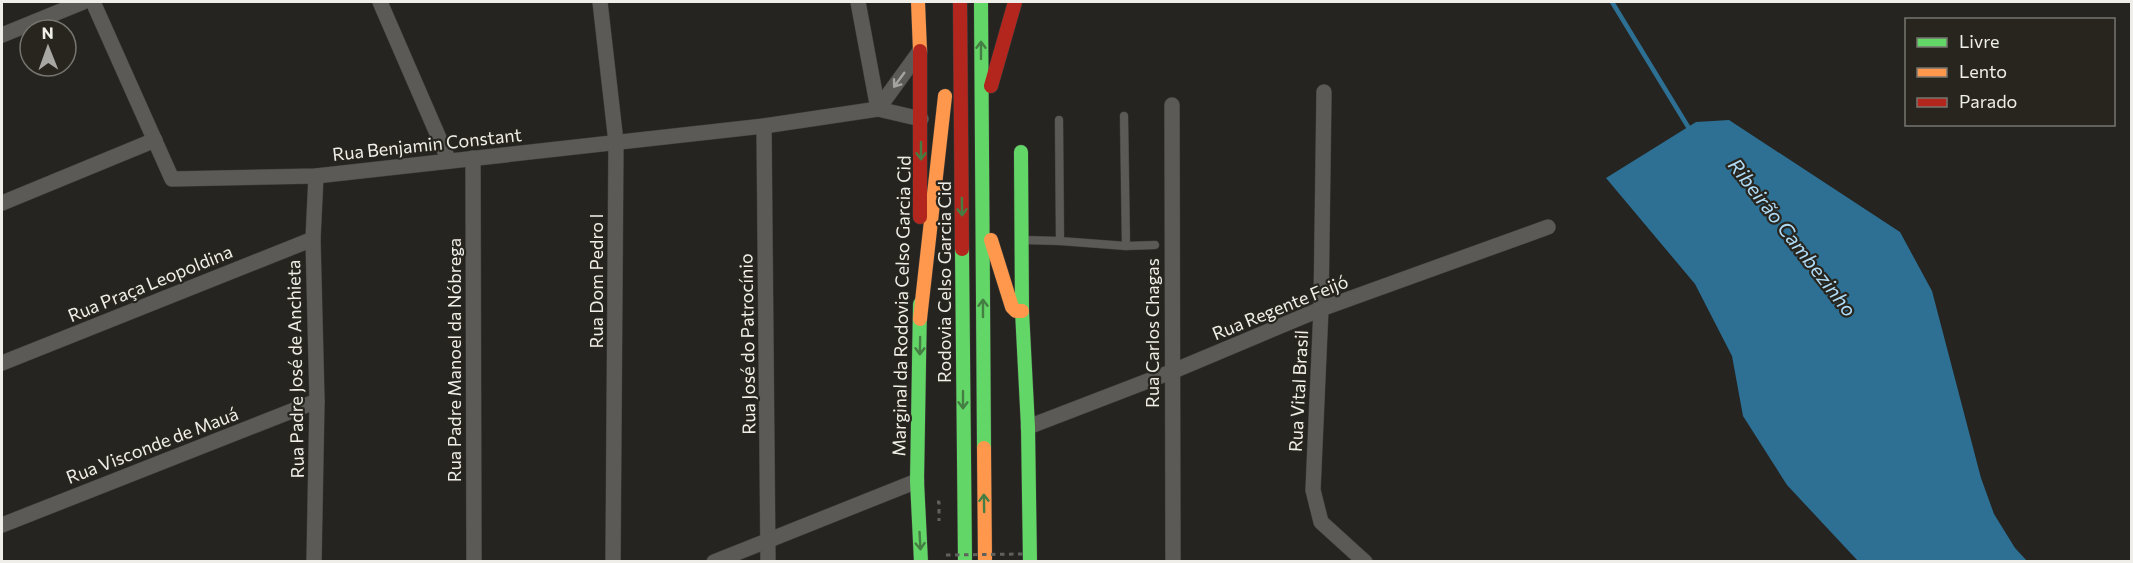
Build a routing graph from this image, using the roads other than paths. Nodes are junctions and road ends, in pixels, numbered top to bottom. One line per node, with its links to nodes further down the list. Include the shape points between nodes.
1 (83, 2): 10 (street)
2 (93, 2): 20 (street, Rua Benjamin Constant)
3 (380, 2): 24 (street)
4 (600, 2): 21 (street, Rua Dom Pedro I)
5 (858, 2): 14 (street)
6 (918, 2): 11 (main road, Marginal da Rodovia Celso Garcia Cid)
7 (958, 2): 36 (main road); 51 (main road, Rodovia Celso Garcia Cid, one-way to 51)
8 (981, 2): 18 (main road, one-way to 8)
9 (1015, 2): 18 (main road)
10 (2, 35)
11 (920, 51): 14 (street, one-way to 14); 16 (main road, Marginal da Rodovia Celso Garcia Cid)
12 (1324, 93): 34 (street, Rua Vital Brasil)
13 (1172, 105): 38 (street, Rua Carlos Chagas)
14 (878, 109): 16 (street, Rua Benjamin Constant); 19 (street, Rua Benjamin Constant)
15 (1124, 116): 33 (lane)
16 (921, 118): 36 (main road, Marginal da Rodovia Celso Garcia Cid, one-way to 36)
17 (1059, 120): 31 (lane)
18 (981, 123): 27 (main road)
19 (764, 126): 21 (street, Rua Benjamin Constant); 43 (street, Rua José do Patrocínio)
20 (155, 140): 25 (street, Rua Benjamin Constant, via 172,179); 26 (street)
21 (616, 142): 23 (street, Rua Benjamin Constant); 47 (street, Rua Dom Pedro I)
22 (1021, 152): 30 (main road)
23 (473, 158): 24 (street, Rua Benjamin Constant); 46 (street, Rua Padre Manoel da Nóbrega)
24 (449, 161): 25 (street, Rua Benjamin Constant)
25 (316, 176): 29 (street, Rua Padre José de Anchieta)
26 (2, 203)
27 (982, 212): 35 (main road, via 1011,307); 52 (main road, one-way to 27)
28 (1548, 227): 34 (street, Rua Regente Feijó)
29 (313, 239): 37 (street, Rua Praça Leopoldina); 39 (street, Rua Padre José de Anchieta)
30 (1021, 240): 31 (lane); 35 (main road)
31 (1060, 241): 33 (lane)
32 (1155, 245): 33 (lane)
33 (1126, 246)
34 (1322, 309): 38 (street, Rua Regente Feijó); 54 (street, Rua Vital Brasil, via 1313,490 1321,522)
35 (1022, 311): 40 (main road)
36 (920, 319): 41 (main road, Marginal da Rodovia Celso Garcia Cid, one-way to 41)
37 (2, 363)
38 (1171, 372): 40 (street, Rua Regente Feijó); 53 (street, Rua Carlos Chagas)
39 (317, 401): 42 (street, Rua Visconde de Mauá); 45 (street, Rua Padre José de Anchieta)
40 (1028, 427): 44 (main road)
41 (917, 481): 43 (street); 50 (main road, Marginal da Rodovia Celso Garcia Cid, one-way to 50)
42 (2, 525)
43 (768, 538): 48 (street); 49 (street, Rua José do Patrocínio)
44 (1027, 558)
45 (314, 561)
46 (474, 561)
47 (613, 561)
48 (714, 561)
49 (768, 561)
50 (921, 561)
51 (965, 561)
52 (985, 561)
53 (1173, 561)
54 (1365, 561)

